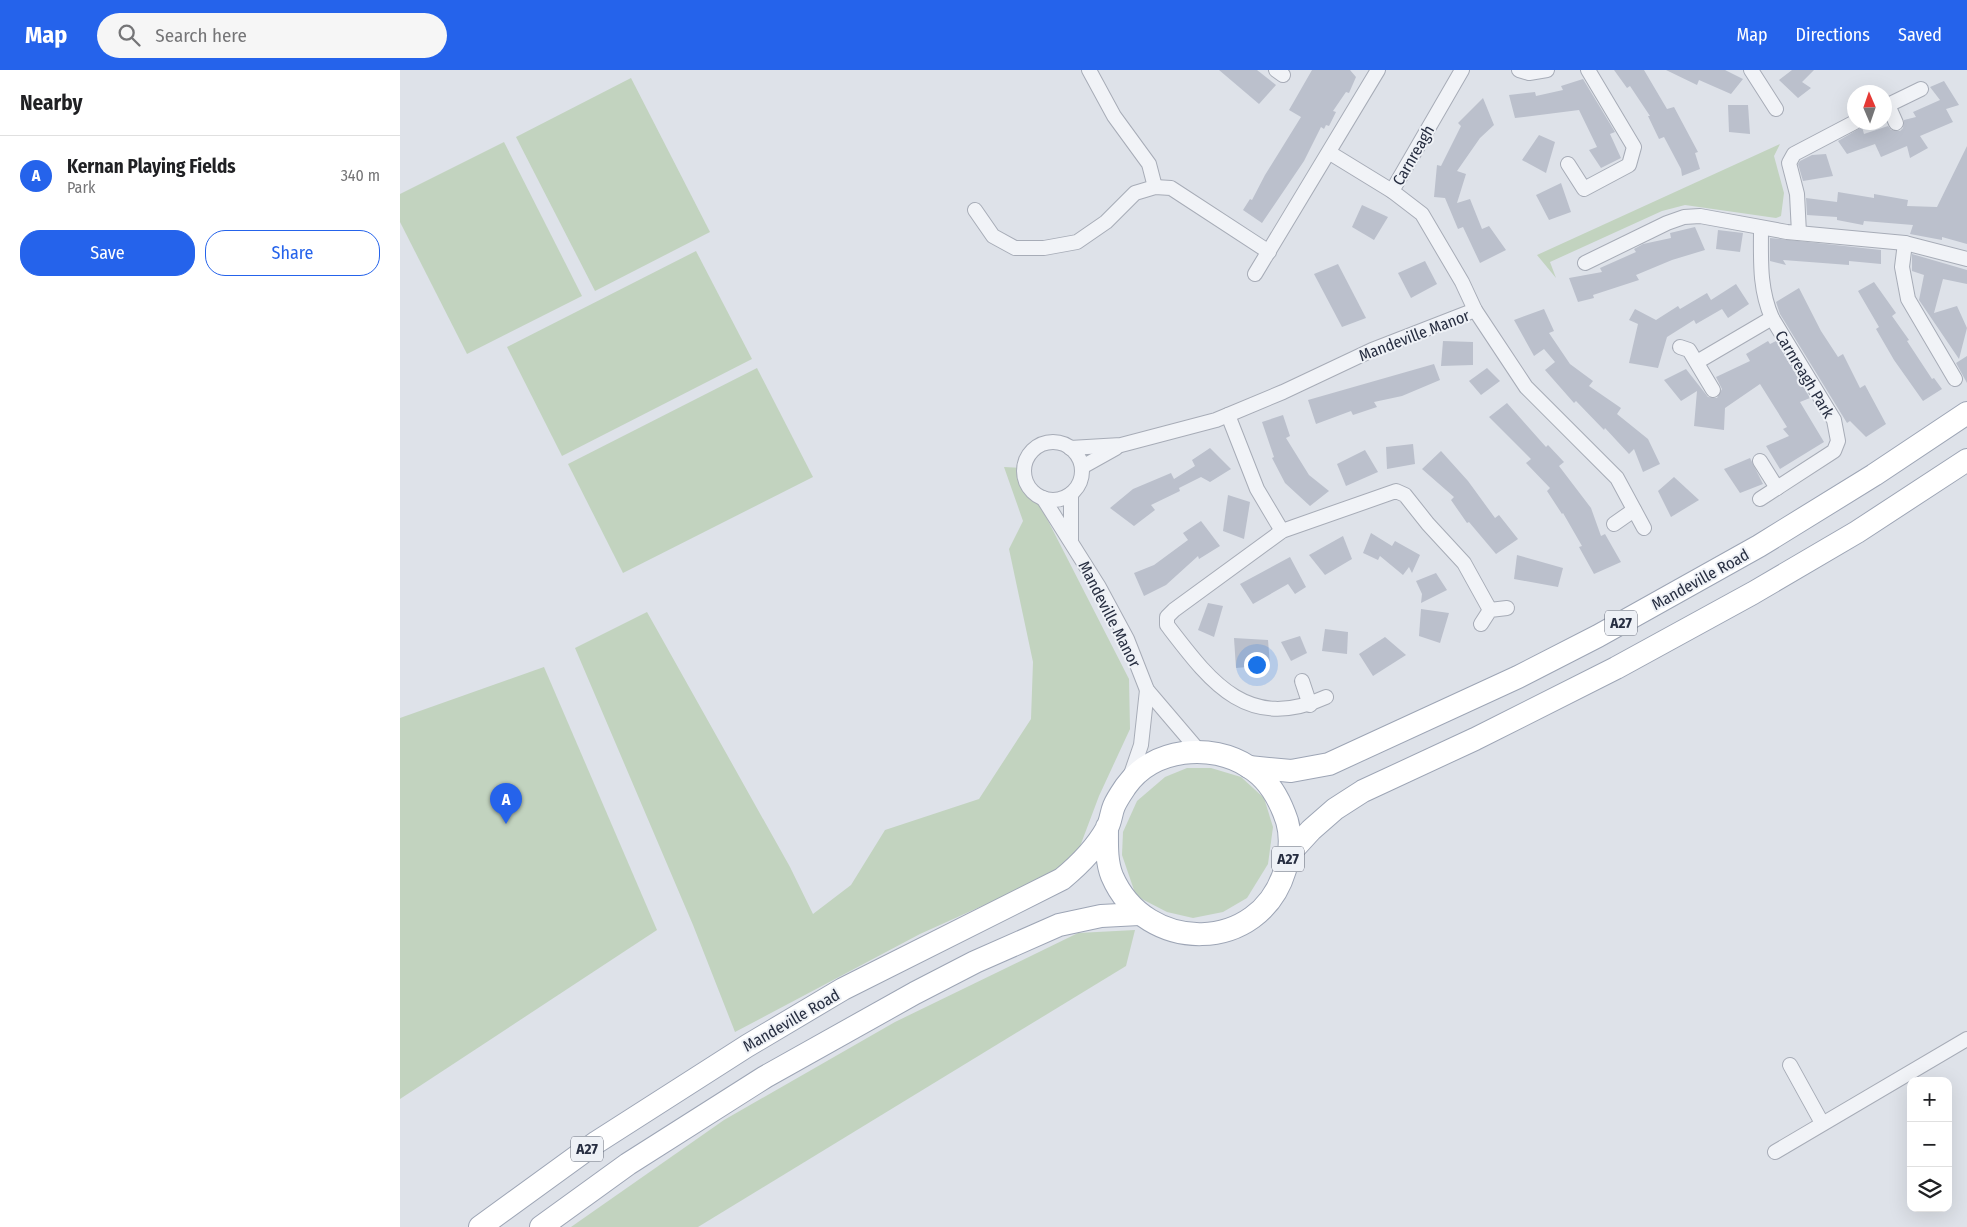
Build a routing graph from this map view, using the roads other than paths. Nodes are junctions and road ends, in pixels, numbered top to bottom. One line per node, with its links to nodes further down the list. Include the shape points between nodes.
1 (1089, 70): 16 (street, via 1114,116 1149,164)
2 (1378, 70): 14 (street)
3 (1462, 70): 17 (street, Carnreagh)
4 (1518, 70): 5 (street, via 1529,73)
5 (1547, 70)
6 (1588, 70): 15 (street, via 1634,147 1629,165 1584,189)
7 (1751, 70): 10 (street)
8 (1921, 89): 9 (street)
9 (1892, 103)
10 (1776, 109)
11 (1892, 116): 12 (street)
12 (1896, 123)
13 (1847, 126): 20 (street, via 1794,154 1789,163 1797,194)
14 (1330, 153): 17 (street); 22 (street)
15 (1568, 164)
16 (1154, 187): 18 (street, via 1135,193 1106,222 1077,242 1044,248 1015,248 993,236); 22 (street, via 1171,188)
17 (1392, 191): 26 (street, Carnreagh, via 1422,214)
18 (975, 210)
19 (1761, 228): 20 (street); 24 (street, via 1726,220 1684,217); 27 (street, Carnreagh Park, via 1761,285)
20 (1799, 233): 21 (street)
21 (1905, 243): 23 (street); 30 (street, via 1902,267 1908,299)
22 (1269, 252): 25 (street)
23 (1967, 259)
24 (1585, 263)
25 (1255, 274)
26 (1475, 310): 33 (street, Mandeville Manor, via 1372,350); 43 (street, Mandeville Manor, via 1526,388 1617,478)
27 (1772, 318): 29 (street, Carnreagh Park); 39 (street, Carnreagh Park, via 1832,417 1838,441 1834,452)
28 (1680, 347): 29 (street, via 1689,350)
29 (1696, 362): 31 (street)
30 (1955, 379)
31 (1713, 390)
32 (1967, 412): 56 (main road, Mandeville Road / A27, via 1874,475 1759,546 1518,677 1329,764 1291,771)
33 (1228, 415): 34 (street, Mandeville Manor); 46 (street, via 1256,487)
34 (1121, 445): 35 (street, Mandeville Manor); 38 (street, Mandeville Manor)
35 (1070, 448): 38 (street); 41 (street, Mandeville Manor, via 1052,442 1034,450 1028,458 1025,476 1028,486)
36 (1967, 460): 59 (main road, A27, via 1857,532 1753,593 1608,672 1363,791 1335,809)
37 (1760, 461): 39 (street)
38 (1082, 466): 40 (street, Mandeville Manor, via 1080,482)
39 (1777, 488): 42 (street, Carnreagh Park)
40 (1071, 494): 41 (street, via 1052,500); 47 (street, Mandeville Manor)
41 (1043, 498): 47 (street, Mandeville Manor)
42 (1760, 499)
43 (1634, 510): 44 (street); 45 (street, Mandeville Manor)
44 (1614, 524)
45 (1644, 528)
46 (1282, 531): 49 (street, via 1396,492 1406,495 1464,563); 54 (street, via 1174,610 1167,617 1167,625 1203,672 1226,693 1252,705 1285,711)
47 (1071, 540): 52 (street, Mandeville Manor, via 1127,639)
48 (1507, 608): 49 (street)
49 (1490, 610): 50 (street)
50 (1481, 624)
51 (1302, 681): 54 (street)
52 (1147, 690): 55 (street, Mandeville Manor); 57 (street, Mandeville Manor, via 1141,745)
53 (1326, 698): 54 (street)
54 (1310, 705)
55 (1199, 751): 56 (main road, A27, via 1225,755); 57 (main road, A27, via 1159,760 1142,770)
56 (1249, 767): 59 (main road, A27, via 1268,784 1282,805 1289,829)
57 (1127, 785): 58 (main road, A27, via 1114,805)
58 (1107, 828): 60 (main road, A27, via 1106,851 1111,875 1122,896); 65 (main road, Mandeville Road / A27, via 1076,867 1062,879 843,990 747,1046 597,1142)
59 (1290, 854): 60 (main road, A27, via 1281,883 1264,908 1246,922 1224,931 1202,935 1178,933 1155,925)
60 (1139, 914): 66 (main road, A27, via 1101,916 1059,925 975,962 765,1077 628,1164)
61 (1967, 1039): 63 (street)
62 (1790, 1064): 63 (street)
63 (1822, 1123): 64 (street)
64 (1775, 1152)
65 (480, 1227)
66 (541, 1227)

